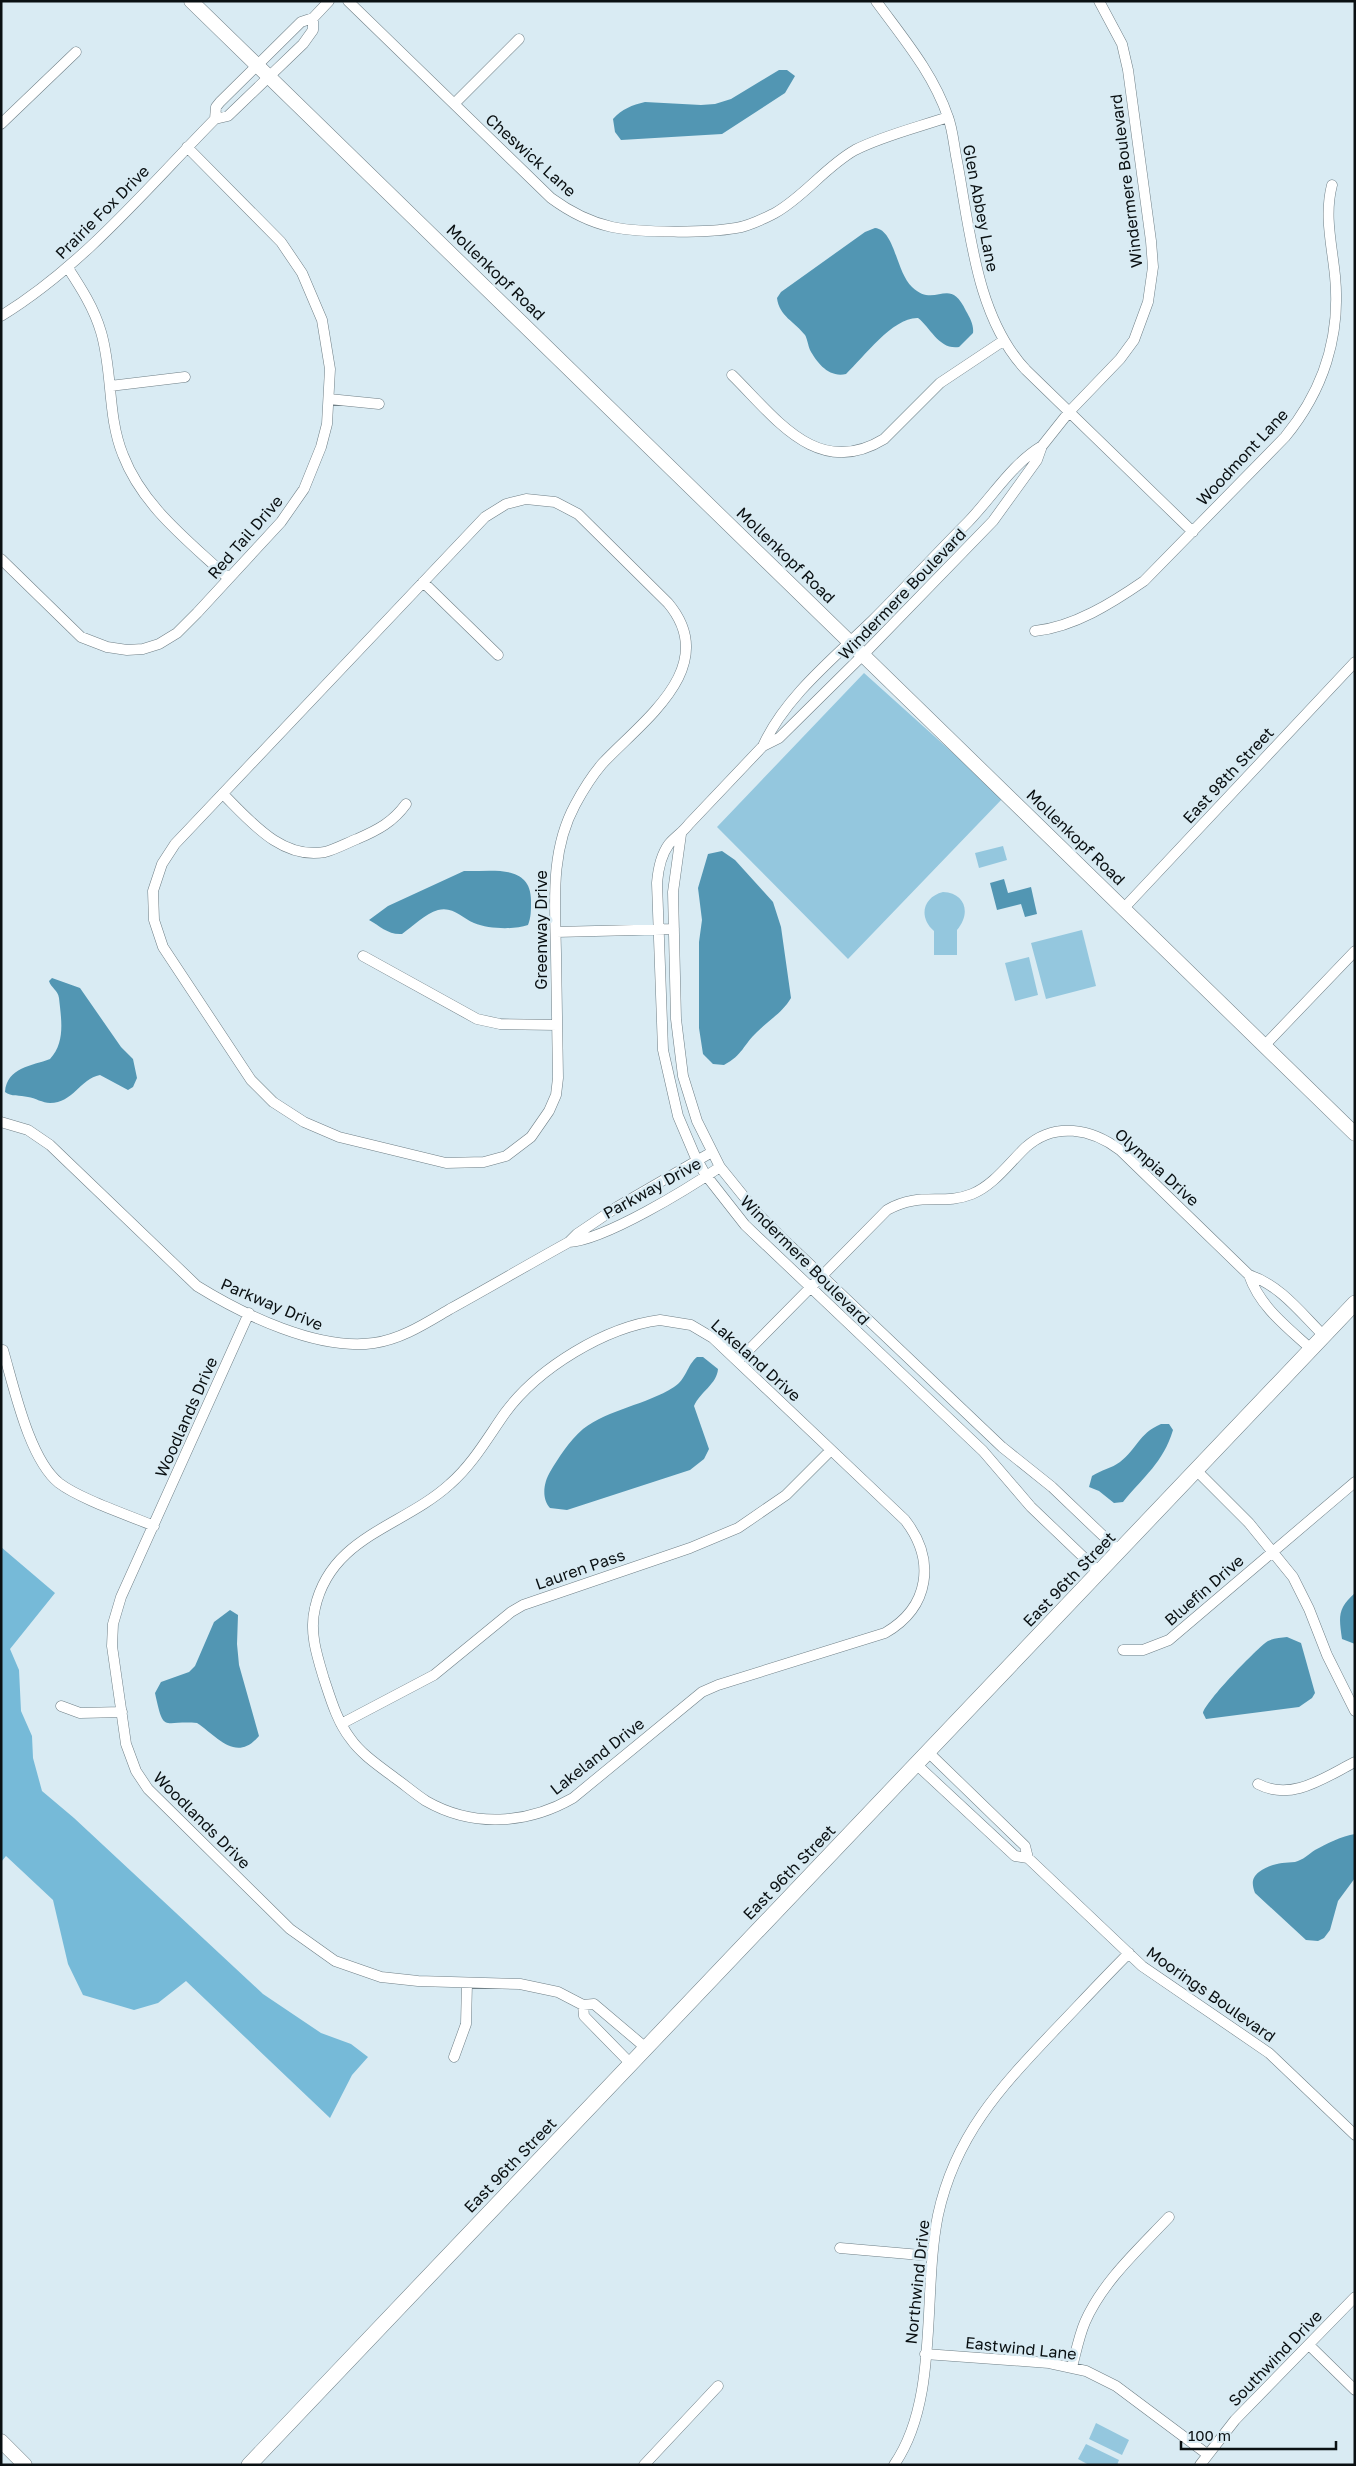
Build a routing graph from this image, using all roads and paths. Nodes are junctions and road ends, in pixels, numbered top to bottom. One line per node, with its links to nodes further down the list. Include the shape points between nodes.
1 (191, 1): 9 (street, Mollenkopf Road)
2 (329, 1): 6 (street)
3 (348, 1): 11 (street, Cheswick Lane)
4 (876, 1): 12 (street, Glen Abbey Lane, via 922,65)
5 (1098, 1): 25 (street, Windermere Boulevard, via 1122,44 1128,70 1151,241 1152,280 1134,340)
6 (313, 18): 9 (street, Prairie Fox Drive, via 301,22); 10 (street, Prairie Fox Drive, via 313,30)
7 (518, 39): 11 (street)
8 (76, 52): 14 (street)
9 (258, 64): 10 (street, Mollenkopf Road); 13 (street, Prairie Fox Drive, via 216,107)
10 (271, 77): 13 (street, Prairie Fox Drive, via 228,116); 32 (street, Mollenkopf Road)
11 (454, 104): 12 (street, Cheswick Lane, via 562,206 597,223 642,230 715,230 738,228 758,221 788,204 856,150)
12 (948, 117): 19 (street, Glen Abbey Lane, via 984,295)
13 (215, 119): 15 (street, Prairie Fox Drive)
14 (1, 124)
15 (187, 148): 17 (street, Prairie Fox Drive); 23 (street, Red Tail Drive, via 271,229 302,273 324,329 330,369)
16 (1332, 185): 27 (street, Woodmont Lane, via 1327,215 1336,312 1324,372 1309,404 1287,435)
17 (68, 268): 18 (street, Prairie Fox Drive); 22 (street, via 85,293 102,333)
18 (1, 316)
19 (1003, 341): 20 (street, via 940,383 884,439 873,446 844,453 822,450 799,439); 25 (street, Glen Abbey Lane, via 1016,359)
20 (732, 375)
21 (185, 377): 22 (street)
22 (110, 386): 29 (street, via 119,443 142,491 156,510)
23 (329, 399): 24 (street); 29 (street, Red Tail Drive, via 321,447 304,489 281,522)
24 (379, 404)
25 (1069, 412): 26 (street, Windermere Boulevard); 27 (street, Glen Abbey Lane)
26 (1042, 446): 32 (street, Windermere Boulevard, via 1026,455 976,514); 34 (street, Windermere Boulevard, via 1037,460 993,521)
27 (1193, 532): 31 (street, Woodmont Lane, via 1151,575 1129,592 1067,625)
28 (1, 560): 29 (street, Red Tail Drive, via 80,637 95,644 127,650 159,644 177,633)
29 (228, 578)
30 (423, 582): 33 (street); 37 (street, Greenway Drive); 43 (street, Greenway Drive, via 497,508 515,501 538,499 560,504 578,514 668,602 679,619 685,658 676,685 601,766 586,785 567,822 556,863)
31 (1035, 631)
32 (849, 641): 34 (street, Mollenkopf Road); 36 (street, Windermere Boulevard, via 787,708)
33 (498, 655)
34 (863, 655): 36 (street, Windermere Boulevard, via 779,738); 40 (street, Mollenkopf Road)
35 (1355, 662): 40 (street, East 98th Street)
36 (763, 746): 39 (street, Windermere Boulevard)
37 (224, 794): 38 (street, via 271,839 292,850 306,852 327,852 375,831 394,820); 46 (street, Greenway Drive, via 175,844 162,864 154,891 154,920 163,947 228,1047 261,1091 290,1114 339,1137 446,1163 494,1160 506,1156 531,1137 550,1111 558,1078)
38 (406, 804)
39 (681, 834): 41 (street, Windermere Boulevard, via 674,878); 42 (street, Windermere Boulevard, via 669,843 659,868)
40 (1124, 908): 47 (street, Mollenkopf Road)
41 (674, 928): 42 (street); 50 (street, Windermere Boulevard, via 680,1056 697,1122)
42 (658, 929): 43 (street); 51 (street, Windermere Boulevard, via 663,1050 678,1116)
43 (556, 932): 46 (street, Greenway Drive)
44 (1355, 950): 47 (street)
45 (363, 956): 46 (street, via 477,1019 500,1024)
46 (557, 1025)
47 (1265, 1045): 49 (street, Mollenkopf Road)
48 (1, 1122): 59 (street, Parkway Drive, via 28,1130 50,1145 185,1276 215,1297)
49 (1355, 1134)
50 (712, 1152): 51 (street, Parkway Drive); 52 (street, Windermere Boulevard)
51 (697, 1160): 53 (street, Windermere Boulevard); 54 (street, Parkway Drive, via 617,1207)
52 (720, 1166): 53 (street, Parkway Drive); 55 (street, Windermere Boulevard, via 758,1214)
53 (707, 1176): 54 (street, Parkway Drive, via 631,1219 583,1241); 57 (street, Windermere Boulevard, via 735,1214)
54 (569, 1242): 59 (street, Parkway Drive, via 413,1330 381,1342 345,1345 317,1341)
55 (821, 1275): 56 (street, Olympia Drive, via 893,1207 912,1199 951,1199 971,1194 990,1183 1035,1141 1071,1130 1104,1138 1120,1150); 57 (street, Olympia Drive); 68 (street, Windermere Boulevard, via 1002,1447 1052,1487)
56 (1249, 1275): 60 (street, Olympia Drive, via 1273,1286); 61 (street, Olympia Drive, via 1266,1308)
57 (809, 1287): 63 (street, Olympia Drive); 70 (street, Windermere Boulevard, via 983,1451 1031,1507)
58 (1355, 1303): 60 (main road, East 96th Street)
59 (249, 1313): 67 (street, Woodlands Drive)
60 (1324, 1336): 61 (main road, East 96th Street)
61 (1311, 1349): 65 (main road, East 96th Street)
62 (3, 1350): 67 (street, via 36,1452 49,1474 70,1489)
63 (738, 1361): 64 (street, Lakeland Drive); 75 (street, Lakeland Drive, via 698,1328 672,1320 640,1322 572,1354 530,1384 456,1479 424,1503 361,1540 336,1563 325,1580 314,1609 314,1643)
64 (831, 1450): 75 (street, Lauren Pass, via 786,1495 738,1528 690,1548 523,1605 434,1675); 75 (street, Lakeland Drive, via 905,1520 922,1550 925,1570 915,1605 903,1620 885,1632 702,1692 573,1798 553,1809 526,1817 480,1819 457,1814 427,1801 364,1753)
65 (1196, 1470): 68 (main road, East 96th Street); 69 (street, via 1226,1498)
66 (1355, 1482): 69 (street, Bluefin Drive)
67 (154, 1526): 74 (street, Woodlands Drive, via 121,1597 113,1624 112,1646)
68 (1120, 1550): 70 (main road, East 96th Street)
69 (1272, 1551): 71 (street, Bluefin Drive, via 1169,1640 1143,1650); 73 (street, via 1301,1590 1327,1655)
70 (1099, 1572): 76 (main road, East 96th Street)
71 (1123, 1650)
72 (62, 1706): 74 (street, via 80,1714)
73 (1355, 1711)
74 (122, 1712): 82 (street, Woodlands Drive, via 130,1758 142,1782 301,1939 335,1961 381,1977)
75 (341, 1724)
76 (928, 1752): 78 (main road, East 96th Street); 80 (street, Moorings Boulevard, via 1025,1846)
77 (1355, 1762): 79 (street, via 1296,1790 1272,1789)
78 (916, 1764): 80 (street, Moorings Boulevard, via 1015,1856); 84 (main road, East 96th Street)
79 (1258, 1784)
80 (1028, 1858): 81 (street, Moorings Boulevard)
81 (1129, 1953): 87 (street, Moorings Boulevard, via 1150,1972 1269,2052); 90 (street, Northwind Drive, via 1008,2079 979,2117 946,2186)
82 (466, 1983): 83 (street, Woodlands Drive, via 541,1987); 85 (street, via 466,2024)
83 (583, 2005): 84 (street, Woodlands Drive, via 594,2004); 86 (street, via 584,2016)
84 (646, 2048): 86 (main road, East 96th Street)
85 (454, 2057)
86 (631, 2064): 100 (main road, East 96th Street)
87 (1355, 2135)
88 (1169, 2217): 94 (street, via 1098,2297 1085,2323)
89 (840, 2248): 90 (street)
90 (932, 2256): 93 (street, Northwind Drive)
91 (1355, 2297): 92 (street, Southwind Drive)
92 (1309, 2345): 96 (street); 98 (street, Southwind Drive, via 1235,2420)
93 (925, 2354): 94 (street, Eastwind Lane); 102 (street, Northwind Drive, via 917,2415)
94 (1072, 2367): 98 (street, Eastwind Lane, via 1095,2374 1116,2386)
95 (718, 2386): 101 (street)
96 (1355, 2390)
97 (1, 2441): 99 (street)
98 (1207, 2454): 103 (street, Southwind Drive)
99 (25, 2465)
100 (249, 2465)
101 (644, 2465)
102 (894, 2465)
103 (1200, 2465)

